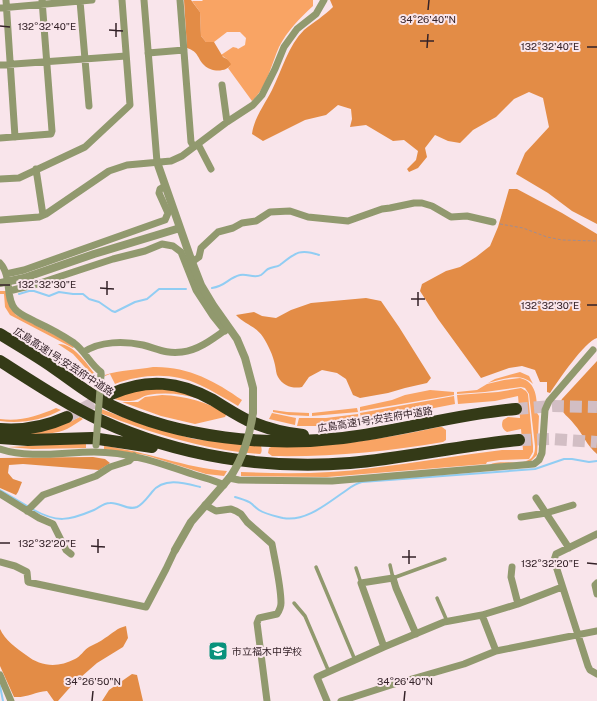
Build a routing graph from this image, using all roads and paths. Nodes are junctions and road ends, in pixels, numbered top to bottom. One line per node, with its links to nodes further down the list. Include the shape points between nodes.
1 (92, 0): 6 (street)
2 (122, 0): 11 (street)
3 (144, 0): 10 (street)
4 (180, 0): 9 (street)
5 (324, 0): 18 (street, via 316,14 297,29 284,47 262,96)
6 (80, 1): 7 (street); 12 (street)
7 (42, 2): 8 (street); 13 (street)
8 (4, 5): 15 (street)
9 (184, 50): 10 (street); 21 (street, via 191,142)
10 (148, 53): 22 (street)
11 (126, 56): 12 (street); 23 (street, via 130,104 85,147)
12 (84, 59): 13 (street); 17 (street)
13 (47, 62): 15 (street); 19 (street, via 51,134)
14 (0, 65): 15 (street)
15 (10, 65): 19 (street)
16 (222, 85): 18 (street)
17 (89, 106)
18 (227, 122): 21 (street)
19 (16, 137): 20 (street)
20 (0, 138)
21 (196, 146): 22 (street, via 171,161); 24 (street)
22 (157, 162): 26 (street); 27 (street, via 127,165 108,171)
23 (36, 169): 25 (street, via 19,178); 27 (street)
24 (211, 169)
25 (0, 179)
26 (165, 186): 30 (street); 34 (street, via 159,192 168,213 165,220 24,270)
27 (43, 215): 28 (street)
28 (0, 220)
29 (493, 222): 31 (path, via 524,228 562,240); 32 (street, via 466,216 451,217 432,206 414,202 382,209 348,221 308,217 290,211 270,212 256,220 218,232 201,248 200,257)
30 (180, 228): 32 (street); 34 (street, via 24,278)
31 (597, 241)
32 (192, 262): 36 (street, via 205,292)
33 (0, 263): 34 (street, via 4,268)
34 (5, 280): 35 (street)
35 (9, 291): 36 (street, via 162,244 173,246 181,252 196,290 213,316); 39 (street, via 14,308 20,314 74,343)
36 (227, 329): 39 (street, via 196,348 184,352 173,353 131,343 114,343 100,344); 52 (street, bridge, via 241,348 253,388 249,437)
37 (0, 334): 44 (highway, 広島高速1号;安芸府中道路, via 96,398 150,420 196,432 247,440 300,441 343,438)
38 (593, 350): 52 (street, via 549,400 545,410 542,453 534,464 332,481 239,480)
39 (84, 352): 48 (street, bridge, via 93,366 101,372)
40 (0, 361): 51 (highway, via 78,409 121,429 187,450)
41 (111, 394): 44 (highway, via 147,383 179,386 200,394 256,424 302,435 347,434)
42 (516, 409): 44 (highway, 広島高速1号;安芸府中道路)
43 (67, 417): 45 (highway, via 30,429)
44 (430, 422)
45 (0, 429)
46 (0, 438): 51 (highway, via 107,439 201,457)
47 (519, 440): 51 (highway, via 350,463)
48 (96, 448): 49 (street, via 28,454); 50 (street)
49 (0, 449)
50 (134, 456): 53 (street, via 213,479); 58 (street, via 129,461 110,467 96,476 43,495)
51 (266, 463)
52 (230, 477): 53 (street)
53 (224, 485): 56 (street)
54 (0, 494): 58 (street)
55 (536, 498): 59 (street)
56 (206, 505): 63 (street, via 191,522); 91 (street, via 216,511 236,511 272,544 280,593 280,610 277,614 259,618 257,623)
57 (573, 505): 59 (street)
58 (26, 511): 64 (street, via 53,524 66,550)
59 (546, 513): 60 (street); 62 (street)
60 (522, 517)
61 (597, 534): 62 (street)
62 (569, 548): 74 (street, via 554,556)
63 (175, 550): 66 (street, via 146,608 28,582 27,572)
64 (71, 554)
65 (445, 559): 71 (lane)
66 (0, 562)
67 (390, 565): 71 (lane)
68 (316, 567): 86 (lane)
69 (512, 567): 78 (street, via 511,577)
70 (356, 568): 72 (lane)
71 (393, 578): 72 (street); 82 (street)
72 (362, 583): 84 (street)
73 (597, 583): 75 (street)
74 (562, 587): 78 (street); 83 (street)
75 (597, 594)
76 (437, 598): 80 (lane)
77 (294, 603): 87 (lane, via 305,616)
78 (518, 604): 79 (street)
79 (482, 615): 80 (street); 85 (street)
80 (447, 621): 82 (street)
81 (597, 631): 83 (street)
82 (416, 634): 84 (street)
83 (578, 634): 85 (street); 88 (street, via 588,666)
84 (384, 647): 86 (street)
85 (496, 651): 93 (street, via 464,664)
86 (355, 660): 87 (street)
87 (328, 672): 92 (street, via 317,677)
88 (597, 674)
89 (0, 675): 90 (street)
90 (11, 701)
91 (268, 701)
92 (327, 701)
93 (340, 701)

